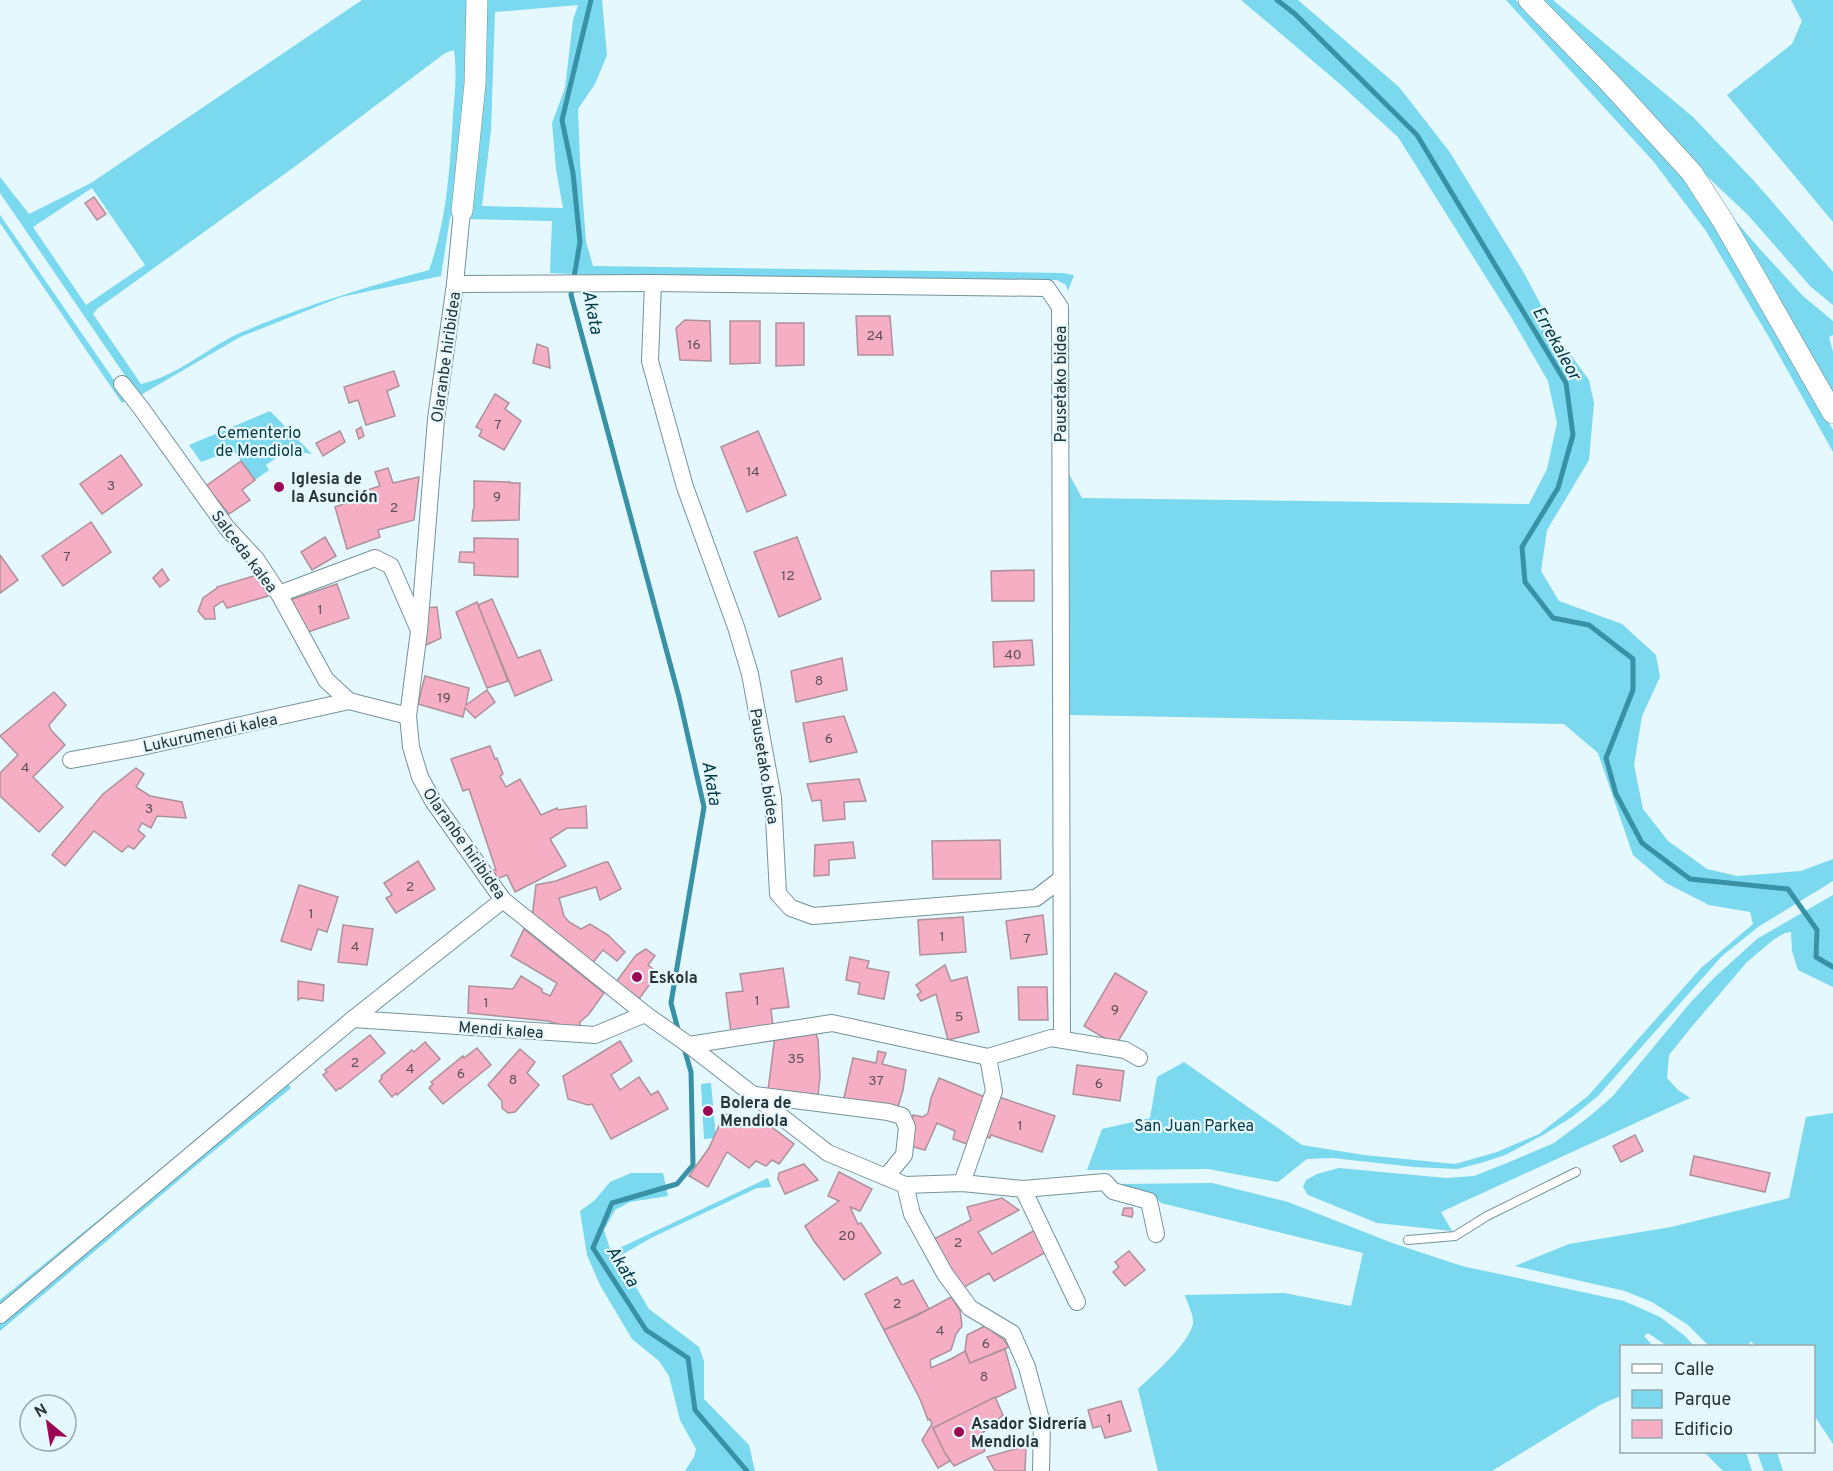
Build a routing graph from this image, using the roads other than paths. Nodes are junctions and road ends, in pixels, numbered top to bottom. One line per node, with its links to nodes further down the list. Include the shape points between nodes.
1 (477, 0): 3 (street, via 475,84)
2 (1529, 0): 7 (street, via 1692,173)
3 (462, 211): 5 (street, Olaranbe hiribidea)
4 (653, 283): 5 (street, Pausetako bidea); 13 (street, Pausetako bidea, via 650,360 685,487 750,674 773,798 778,894 790,909 813,916 1036,898); 13 (street, Pausetako bidea, via 1047,288 1060,307)
5 (455, 284): 9 (street, Olaranbe hiribidea, via 436,419)
6 (122, 384): 8 (street, Salceda kalea)
7 (1833, 413)
8 (279, 594): 9 (street, via 375,558 391,566); 10 (street, Salceda kalea, via 326,680)
9 (419, 631): 11 (street, Olaranbe hiribidea)
10 (349, 701): 11 (street, Salceda kalea); 12 (street, Lukurumendi kalea)
11 (408, 716): 14 (street, Olaranbe hiribidea, via 411,747 420,777)
12 (71, 760)
13 (1061, 879): 17 (street, Pausetako bidea)
14 (503, 900): 15 (street, Olaranbe hiribidea); 16 (street)
15 (645, 1014): 16 (street, Mendi kalea, via 595,1035); 18 (street, Olaranbe hiribidea)
16 (353, 1019): 30 (street)
17 (1062, 1039): 19 (street, via 1051,1038); 20 (street, via 1125,1050)
18 (689, 1045): 19 (street, via 832,1023); 21 (street, Olaranbe hiribidea)
19 (988, 1057): 24 (street, via 994,1090)
20 (1138, 1058)
21 (754, 1095): 23 (street, Olaranbe hiribidea, via 828,1153); 23 (street, via 902,1116 907,1127 904,1155)
22 (1576, 1172): 28 (lane, via 1455,1236)
23 (886, 1177): 25 (street, Olaranbe hiribidea)
24 (962, 1183): 25 (street); 26 (street)
25 (906, 1185): 31 (street, via 912,1214 945,1274 970,1308 1012,1333 1027,1367 1042,1424)
26 (1023, 1189): 27 (street, via 1106,1182 1113,1191 1149,1201); 29 (street)
27 (1156, 1234)
28 (1408, 1240)
29 (1077, 1302)
30 (0, 1315)
31 (1041, 1471)

